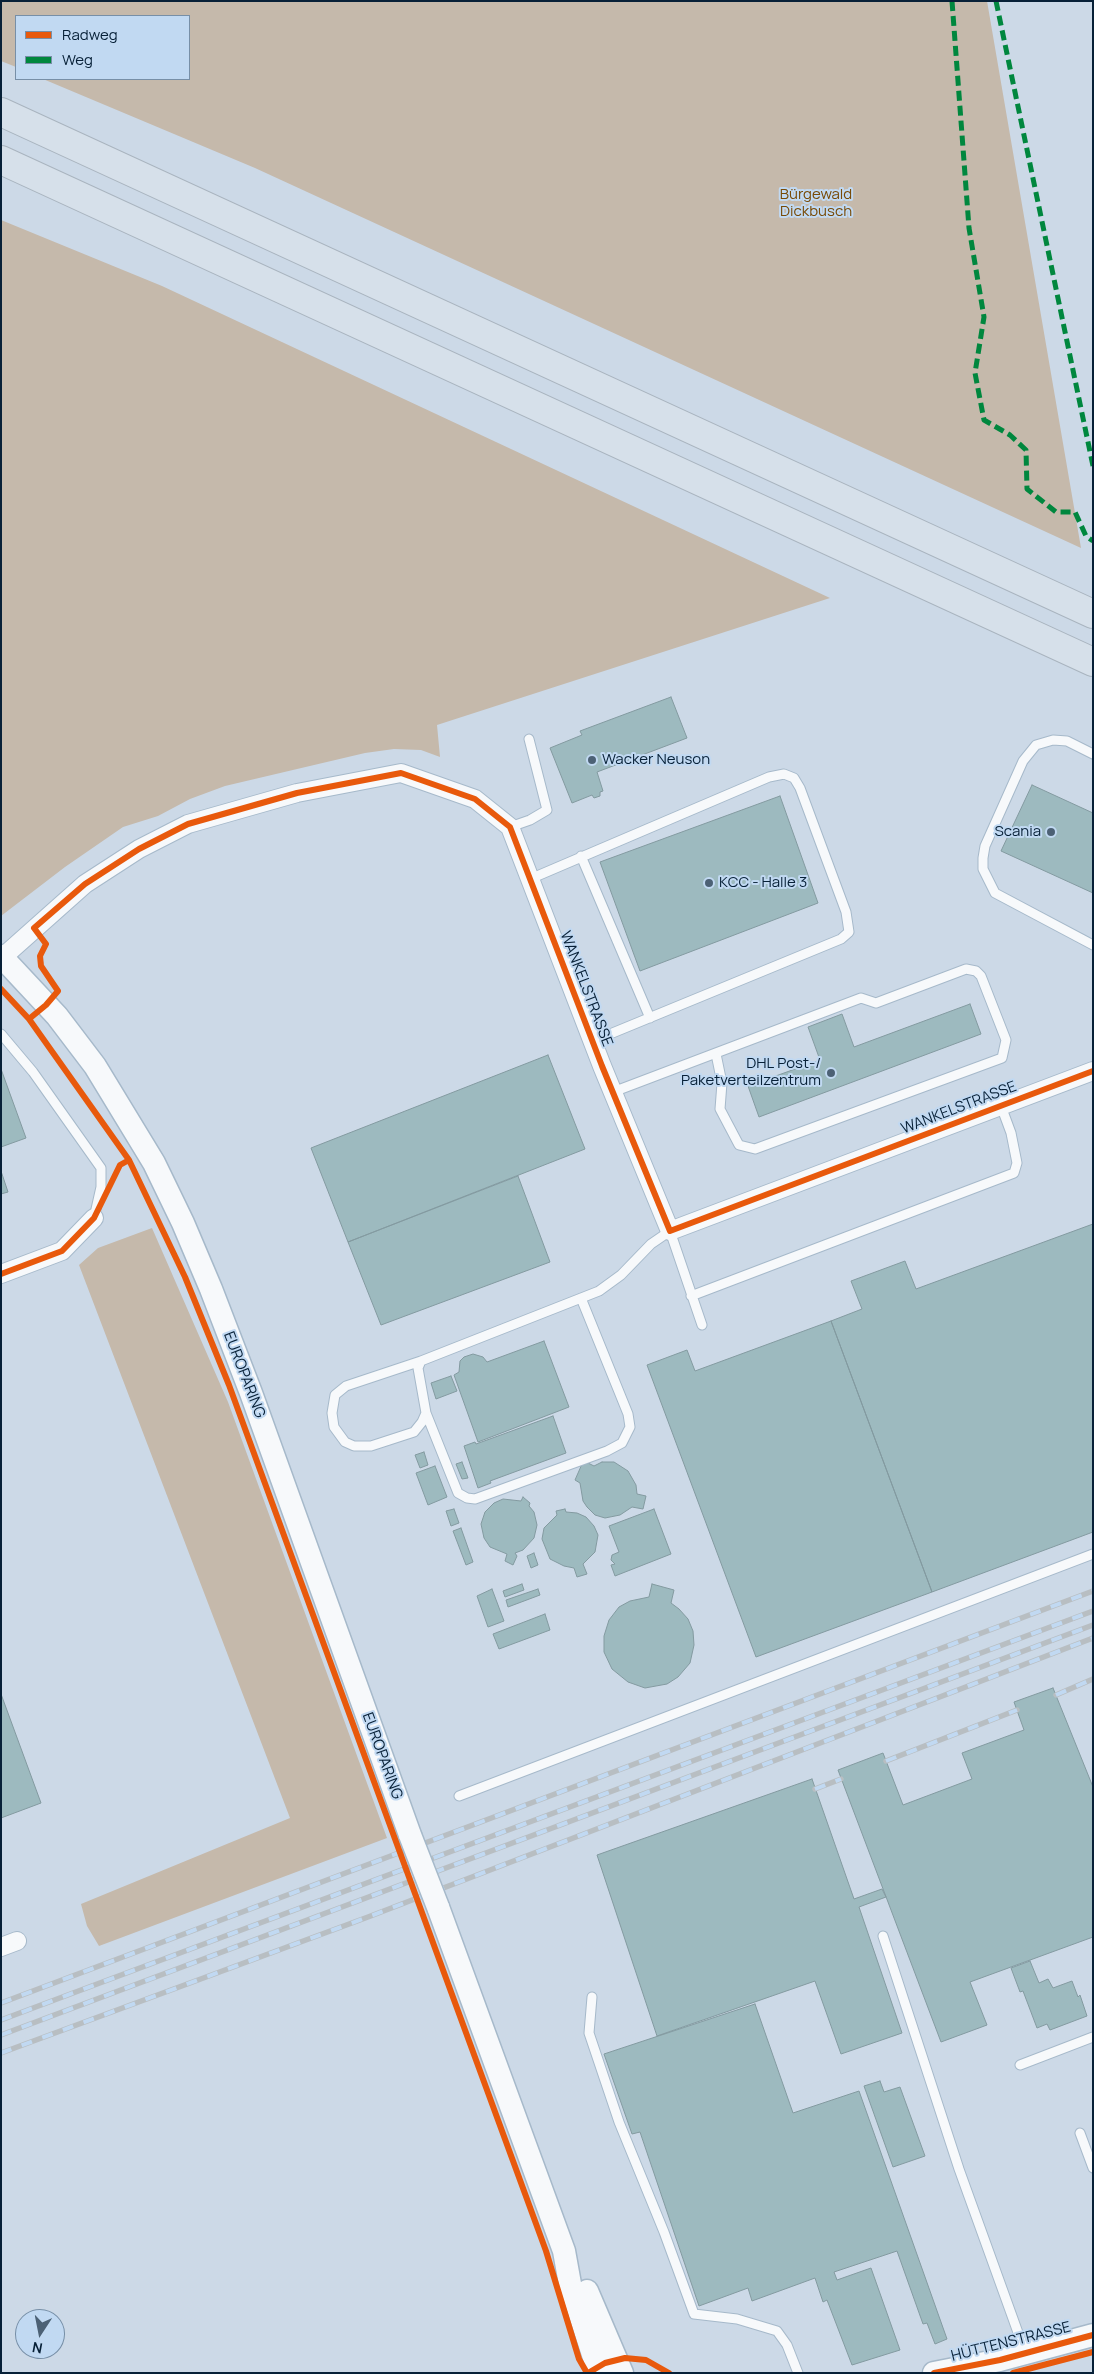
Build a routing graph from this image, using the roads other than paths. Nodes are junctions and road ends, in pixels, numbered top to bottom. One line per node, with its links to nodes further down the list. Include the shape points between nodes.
1 (1, 112): 3 (highway)
2 (1, 160): 4 (highway)
3 (1093, 614)
4 (1093, 662)
5 (528, 739): 7 (lane, via 547,810)
6 (1093, 754): 10 (lane, via 1067,741 1053,740 1036,745 1022,761 985,846 983,858 983,870 995,893)
7 (510, 827): 9 (street, WANKELSTRASSE); 11 (street, via 475,799 401,773 297,793 188,824 139,848 85,884)
8 (582, 856): 9 (lane); 12 (lane); 12 (lane, via 769,777 784,774 794,778 800,788 847,918 849,932 841,939)
9 (530, 879): 14 (street, WANKELSTRASSE)
10 (1093, 945)
11 (2, 956): 35 (street, EUROPARING, bridge, via 57,1016 95,1066 154,1163 183,1223 251,1394)
12 (650, 1018): 14 (lane)
13 (1, 1034): 19 (lane, via 33,1072 101,1168 102,1187)
14 (593, 1041): 17 (street, WANKELSTRASSE)
15 (716, 1054): 15 (lane, via 722,1084 720,1109 739,1144 755,1149 1002,1058 1006,1040 981,976 966,969 876,1003 860,998); 17 (lane)
16 (1093, 1071): 18 (street, WANKELSTRASSE)
17 (613, 1092): 20 (street, WANKELSTRASSE)
18 (1001, 1106): 20 (street, WANKELSTRASSE); 22 (lane, via 1017,1163 1014,1173)
19 (94, 1218): 21 (street, via 62,1251)
20 (670, 1231): 22 (lane); 23 (lane, via 651,1244 621,1275 599,1291)
21 (1, 1274)
22 (692, 1296): 24 (lane)
23 (581, 1298): 25 (lane); 26 (lane, via 628,1414 629,1434 622,1442 607,1452 467,1498 458,1493)
24 (702, 1325)
25 (421, 1361): 26 (lane, via 418,1368); 26 (lane, via 346,1386 335,1395 332,1413 334,1428 345,1442 354,1446 371,1446 414,1432)
26 (426, 1413)
27 (1093, 1554): 28 (lane)
28 (459, 1796)
29 (882, 1936): 37 (lane, via 959,2169)
30 (592, 1997): 40 (lane, via 589,2033 619,2122 694,2314 737,2319 777,2331)
31 (1093, 2037): 32 (lane)
32 (1020, 2064)
33 (1080, 2133): 34 (lane)
34 (1093, 2168)
35 (564, 2251): 38 (street, via 570,2284); 39 (street, via 582,2278)
36 (1093, 2334): 37 (street, HÜTTENSTRASSE)
37 (1025, 2352): 41 (street, HÜTTENSTRASSE)
38 (599, 2373)
39 (622, 2373)
40 (798, 2373)
41 (934, 2373)

